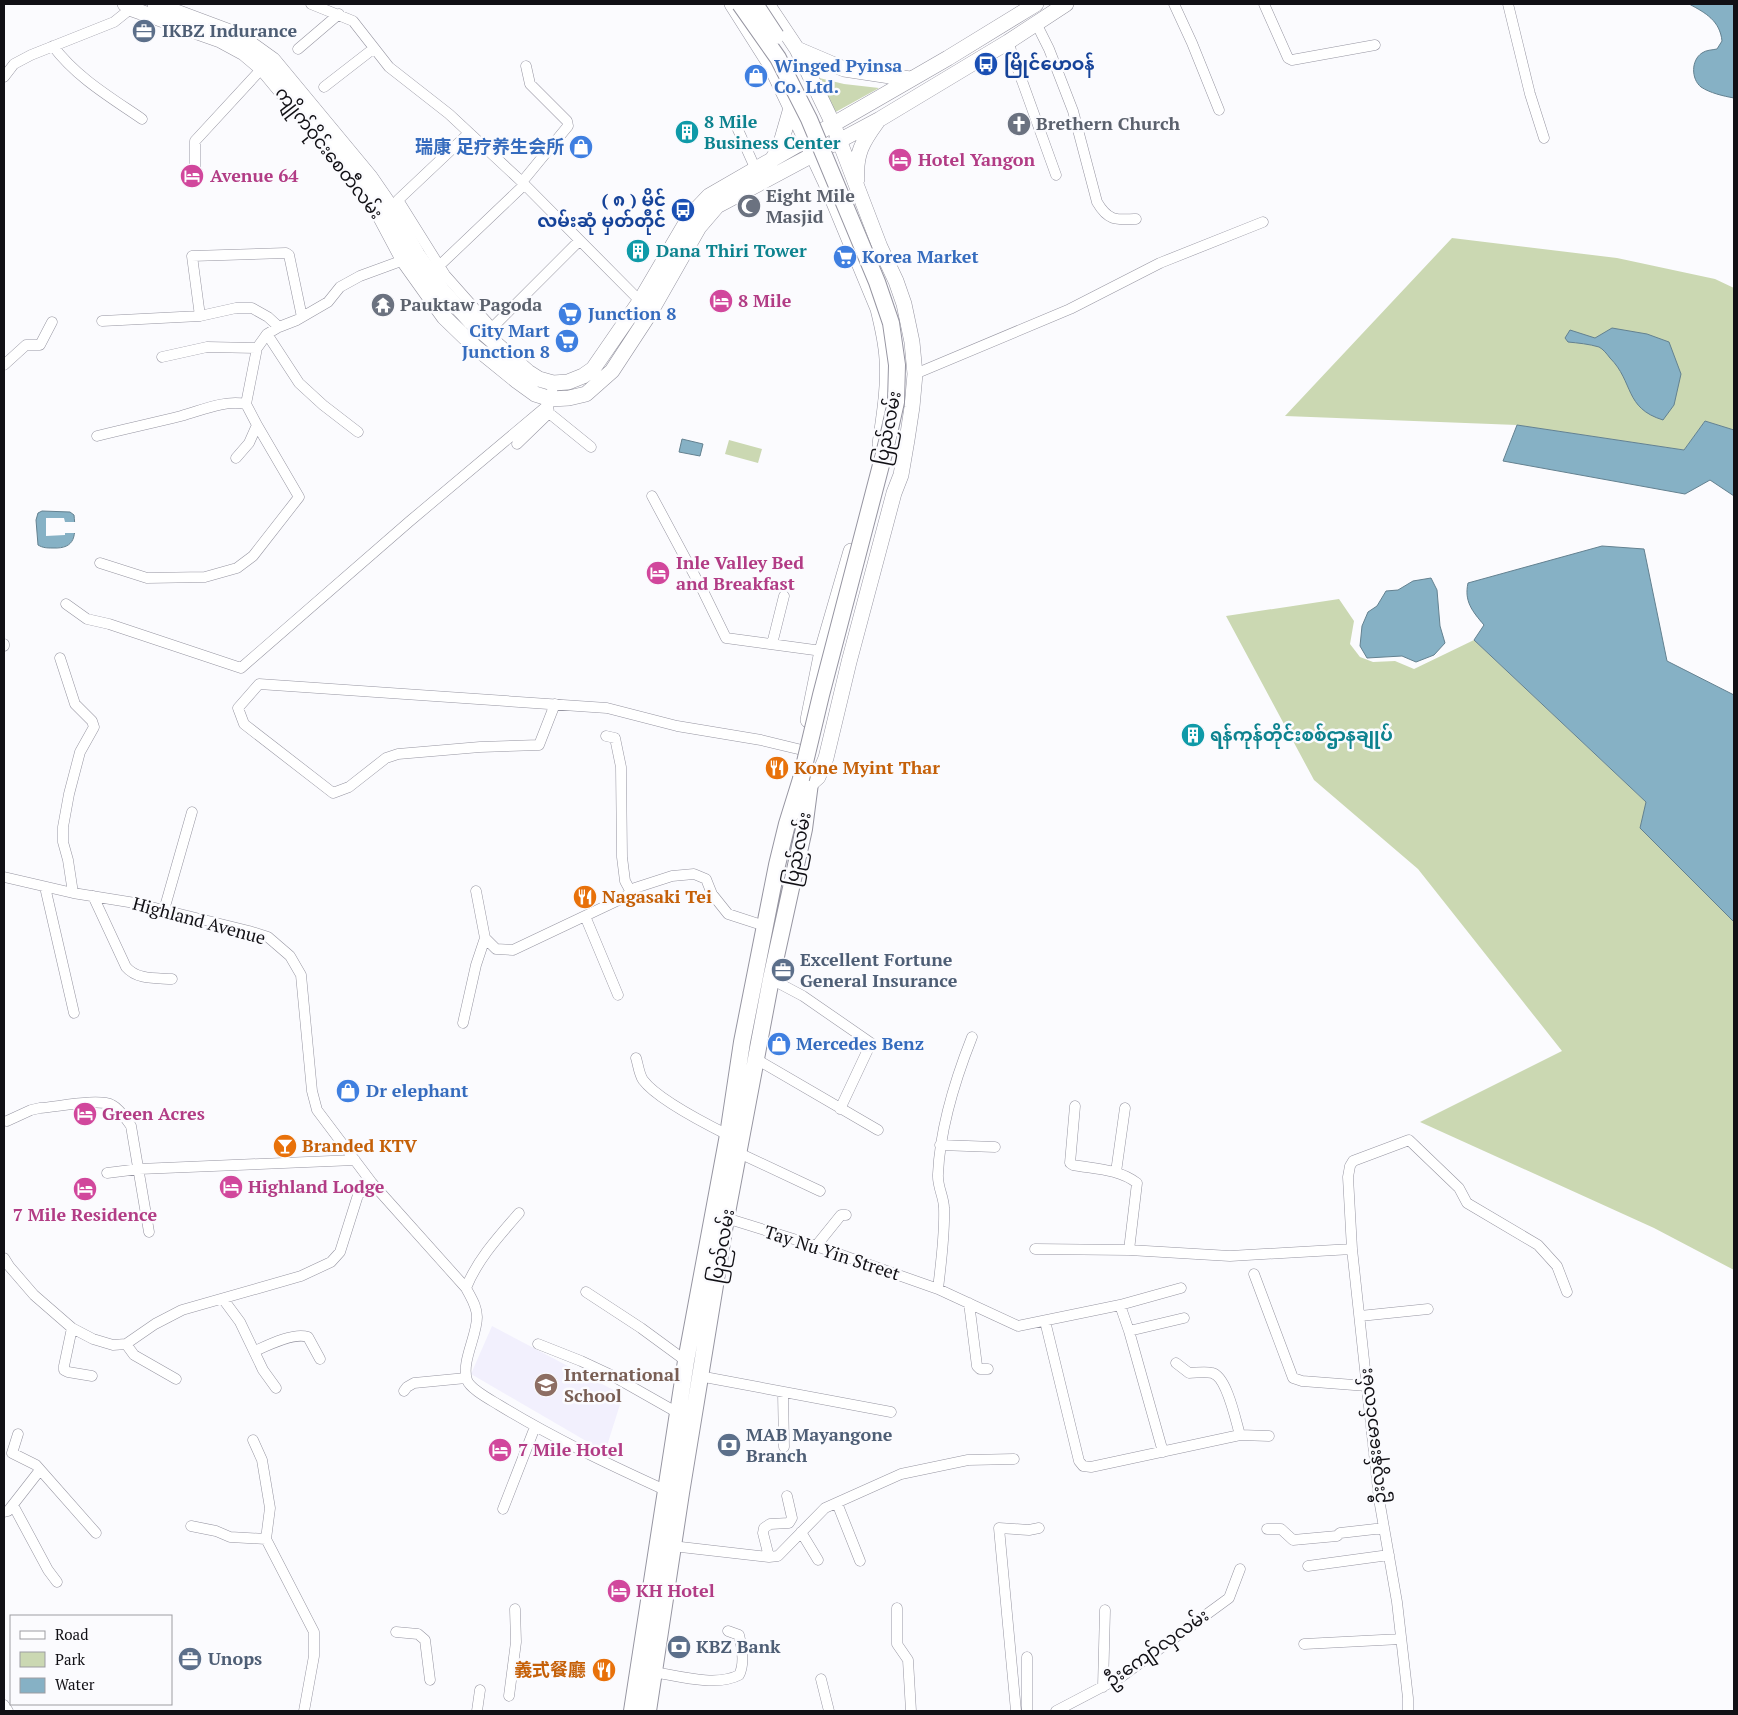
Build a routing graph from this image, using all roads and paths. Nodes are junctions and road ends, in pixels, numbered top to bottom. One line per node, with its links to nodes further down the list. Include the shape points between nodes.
1 (155, 4): 21 (main road, via 238,35)
2 (311, 4): 13 (street)
3 (732, 4): 22 (main road)
4 (740, 4): 82 (highway, ပြည်လမ်း, bridge, via 778,58 809,119 878,282 891,323 897,365 896,402 888,442 821,695)
5 (755, 4): 82 (highway, ပြည်လမ်း, bridge, via 786,52 818,114 854,200 898,320 904,366 904,402 896,442)
6 (767, 4): 20 (main road)
7 (1036, 4): 25 (main road)
8 (1066, 4): 14 (main road)
9 (1174, 4): 28 (street)
10 (1264, 4): 16 (street, via 1288,58 1292,60)
11 (1508, 4): 34 (street)
12 (131, 5): 17 (street, via 114,22); 21 (main road, via 220,40)
13 (339, 14): 18 (street); 19 (street, via 353,22)
14 (1036, 23): 15 (main road); 46 (street, via 1073,111 1097,202 1103,213 1112,218)
15 (1008, 42): 30 (main road); 41 (street)
16 (1375, 45)
17 (53, 46): 24 (street, via 14,64); 29 (street, via 66,63)
18 (298, 49)
19 (373, 49): 26 (street); 33 (street, via 389,67)
20 (797, 49): 22 (street); 25 (main road, via 844,69); 32 (main road)
21 (266, 64): 42 (street, via 195,141); 49 (main road, via 341,154 370,177 390,206)
22 (770, 64): 27 (main road, ပြည်လမ်း)
23 (526, 66): 44 (street, via 530,84 567,121 568,126)
24 (4, 78)
25 (910, 79): 32 (main road)
26 (324, 87)
27 (791, 108): 35 (main road, ပြည်လမ်း); 38 (main road)
28 (1219, 110)
29 (142, 119)
30 (880, 119): 36 (main road); 45 (main road, via 860,150 856,166)
31 (735, 123): 39 (street)
32 (833, 124): 35 (main road); 36 (main road)
33 (469, 133): 44 (street); 50 (street, via 398,200)
34 (1544, 138)
35 (805, 140): 37 (main road, ပြည်လမ်း); 38 (main road)
36 (840, 142): 37 (main road); 45 (main road)
37 (812, 156): 40 (main road); 43 (main road, ပြည်လမ်း)
38 (772, 161): 39 (main road)
39 (756, 170): 51 (main road, via 709,196 690,216)
40 (786, 170): 43 (main road, via 802,170); 65 (main road, via 717,206 699,227 650,313 612,371 586,394)
41 (1056, 175)
42 (195, 178)
43 (825, 181): 60 (main road, ပြည်လမ်း, via 878,309)
44 (523, 183): 48 (street); 50 (street)
45 (857, 185): 62 (main road, ပြည်လမ်း, via 904,304)
46 (1136, 219)
47 (1263, 222): 62 (street, via 1160,264 1070,309)
48 (579, 241): 50 (street, via 492,328); 51 (street)
49 (411, 257): 53 (street, via 340,287 328,302); 63 (main road, via 470,322 528,372); 65 (main road, via 444,316 474,346)
50 (439, 266)
51 (640, 301): 63 (main road, via 593,368 568,382)
52 (200, 316): 53 (street, via 192,256 286,253); 54 (street); 56 (street, via 252,308)
53 (302, 317): 56 (street)
54 (102, 321)
55 (52, 322): 61 (street, via 40,346 26,346)
56 (279, 327): 57 (street)
57 (266, 334): 58 (street); 67 (street, via 299,383)
58 (257, 348): 59 (street, via 207,347); 64 (street)
59 (162, 358)
60 (887, 360): 62 (main road); 77 (main road, ပြည်လမ်း, via 880,444)
61 (4, 365)
62 (915, 374): 82 (main road, ပြည်လမ်း, via 901,475 826,758 818,778)
63 (553, 383): 65 (street)
64 (246, 404): 66 (street); 68 (street, via 233,402 214,406)
65 (549, 406): 69 (street); 70 (street); 75 (street, via 241,668 87,619)
66 (257, 425): 71 (street, via 250,443); 73 (street, via 299,497 254,556 237,568 205,577 147,578)
67 (358, 432)
68 (97, 436)
69 (517, 444)
70 (591, 447)
71 (236, 458)
72 (652, 496): 76 (street, via 726,638)
73 (100, 563)
74 (784, 596): 76 (street)
75 (66, 604)
76 (772, 644): 77 (street)
77 (822, 651): 81 (main road, ပြည်လမ်း)
78 (60, 658): 88 (street, via 75,704 94,727 80,752 63,827)
79 (555, 704): 79 (street, via 539,745 398,754 386,758 349,787 333,793 244,724 238,708 259,684); 81 (street, via 607,708 677,726)
80 (606, 736): 87 (street, via 615,738 621,767 622,857 625,881)
81 (802, 750): 82 (main road, ပြည်လမ်း, via 799,766)
82 (805, 784): 92 (highway, ပြည်လမ်း, via 787,824); 95 (highway, ပြည်လမ်း, via 804,829)
83 (192, 812): 90 (street)
84 (4, 877): 85 (street, Highland Avenue)
85 (45, 887): 88 (street, Highland Avenue); 97 (street)
86 (476, 891): 93 (street)
87 (631, 892): 91 (street); 92 (street, via 672,876 694,874 706,879 712,894 728,914)
88 (73, 893): 89 (street, Highland Avenue)
89 (93, 896): 90 (street, Highland Avenue); 94 (street, via 131,973)
90 (164, 910): 111 (street, Highland Avenue, via 268,937 290,956 301,974 314,1101 317,1110)
91 (584, 916): 93 (street, via 513,950 496,949); 96 (street)
92 (765, 926): 107 (highway, ပြည်လမ်း)
93 (485, 938): 98 (street)
94 (172, 979)
95 (771, 979): 101 (highway, ပြည်လမ်း); 103 (street, via 803,996 871,1043)
96 (618, 994)
97 (74, 1013)
98 (463, 1023)
99 (972, 1037): 108 (street)
100 (636, 1058): 107 (street, via 643,1079 660,1096)
101 (756, 1059): 103 (street); 110 (highway, ပြည်လမ်း)
102 (1075, 1106): 113 (street, via 1070,1163)
103 (840, 1108): 106 (street)
104 (1125, 1108): 113 (street)
105 (7, 1120): 112 (street, via 40,1108 100,1101 112,1105 131,1126)
106 (878, 1130)
107 (728, 1135): 145 (highway, ပြည်လမ်း)
108 (940, 1145): 109 (street); 129 (street, via 939,1189 945,1205)
109 (995, 1147)
110 (739, 1153): 116 (street); 119 (highway, ပြည်လမ်း)
111 (355, 1160): 112 (street); 115 (street, Highland Avenue)
112 (139, 1169): 114 (street); 120 (street)
113 (1116, 1172): 124 (street, via 1137,1183)
114 (107, 1173)
115 (372, 1183): 127 (street, Highland Avenue); 132 (street, via 358,1195 340,1252 331,1262 301,1276)
116 (820, 1191)
117 (519, 1213): 127 (street, via 485,1256)
118 (846, 1215): 121 (street, via 841,1215)
119 (726, 1218): 121 (street, Tay Nu Yin Street); 149 (highway, ပြည်လမ်း)
120 (150, 1232)
121 (816, 1246): 129 (street, Tay Nu Yin Street)
122 (1035, 1249): 124 (street)
123 (1352, 1249): 124 (street, via 1230,1256); 131 (street, ဦးလွန်းမောင်လမ်း, via 1350,1166 1353,1161 1409,1140 1459,1188 1467,1203 1538,1246 1557,1266); 136 (street, ဦးလွန်းမောင်လမ်း)
124 (1129, 1250)
125 (5, 1266): 139 (street)
126 (1254, 1274): 152 (street, via 1293,1378)
127 (466, 1288): 150 (street, Highland Avenue, via 475,1305 477,1318)
128 (1181, 1288): 134 (street, Tay Nu Yin Street)
129 (938, 1289): 133 (street, Tay Nu Yin Street)
130 (586, 1292): 145 (street)
131 (1567, 1292)
132 (223, 1298): 141 (street, via 182,1310); 143 (street)
133 (969, 1303): 138 (street, Tay Nu Yin Street, via 1018,1326); 147 (street, via 977,1366)
134 (1120, 1305): 138 (street, Tay Nu Yin Street); 140 (street)
135 (1428, 1309): 136 (street)
136 (1360, 1316): 152 (street, ဦးလွန်းမောင်လမ်း)
137 (1184, 1318): 140 (street)
138 (1045, 1321): 164 (street, via 1079,1461 1083,1466)
139 (72, 1328): 141 (street, via 106,1343); 148 (street, via 64,1370)
140 (1129, 1330): 164 (street)
141 (126, 1344): 151 (street, via 134,1355)
142 (538, 1344): 157 (street, via 611,1375)
143 (255, 1350): 144 (street, via 303,1335 308,1337); 153 (street, via 263,1370)
144 (320, 1359)
145 (686, 1361): 157 (highway, ပြည်လမ်း)
146 (1176, 1363): 160 (street, via 1189,1373 1214,1373 1219,1377 1231,1401)
147 (988, 1369)
148 (92, 1376)
149 (700, 1376): 155 (street); 167 (highway, ပြည်လမ်း)
150 (466, 1378): 154 (street, via 414,1383); 158 (street, via 469,1385)
151 (176, 1379)
152 (1367, 1386): 174 (street, ဦးလွန်းမောင်လမ်း)
153 (276, 1388)
154 (404, 1391)
155 (783, 1392): 156 (street); 163 (street)
156 (891, 1412)
157 (678, 1413): 167 (highway, ပြည်လမ်း)
158 (535, 1427): 167 (street); 170 (street)
159 (18, 1434): 166 (street, via 12,1453)
160 (1240, 1435): 161 (street); 164 (street)
161 (1269, 1436)
162 (252, 1440): 178 (street, via 262,1460 270,1508)
163 (784, 1447)
164 (1163, 1452)
165 (1014, 1459): 169 (street, via 968,1460 901,1474)
166 (40, 1470): 171 (street); 177 (street)
167 (673, 1491): 179 (highway, ပြည်လမ်း); 205 (highway, ပြည်လမ်း)
168 (787, 1496): 181 (street, via 792,1518 789,1523 770,1524 764,1528)
169 (837, 1503): 176 (street, via 825,1508); 183 (street)
170 (503, 1508)
171 (8, 1510): 186 (street)
172 (191, 1526): 178 (street, via 216,1531 230,1538)
173 (1039, 1528): 209 (street, via 999,1528)
174 (1384, 1528): 175 (street, via 1293,1540 1281,1528); 180 (street, ဦးလွန်းမောင်လမ်း)
175 (1267, 1529)
176 (801, 1532): 181 (street, via 778,1556); 182 (street)
177 (96, 1533)
178 (266, 1539): 203 (street, via 314,1632 314,1656)
179 (672, 1546): 181 (street); 195 (highway, ပြည်လမ်း)
180 (1389, 1555): 184 (street); 192 (street, ဦးလွန်းမောင်လမ်း)
181 (769, 1557)
182 (818, 1560)
183 (860, 1561)
184 (1308, 1566)
185 (1240, 1569): 198 (street, ဦးကျော်လှလမ်း, via 1229,1598)
186 (57, 1582)
187 (897, 1608): 208 (street, via 897,1644 908,1660)
188 (515, 1609): 200 (street, via 516,1642)
189 (1105, 1610): 198 (street)
190 (728, 1631): 195 (street, via 738,1635 741,1645 739,1675 694,1679)
191 (396, 1632): 197 (street, via 418,1634 425,1640)
192 (1401, 1639): 193 (street); 212 (street, ဦးလွန်းမောင်လမ်း)
193 (1304, 1644)
194 (1028, 1657): 210 (street)
195 (654, 1672): 206 (highway, ပြည်လမ်း)
196 (821, 1679): 207 (street)
197 (430, 1680)
198 (1103, 1687): 211 (street, ဦးကျော်လှလမ်း)
199 (480, 1690): 204 (street)
200 (509, 1696)
201 (4, 1705): 202 (street)
202 (8, 1711)
203 (304, 1711)
204 (476, 1711)
205 (632, 1711)
206 (648, 1711)
207 (829, 1711)
208 (911, 1711)
209 (1016, 1711)
210 (1027, 1711)
211 (1056, 1711)
212 (1408, 1711)

